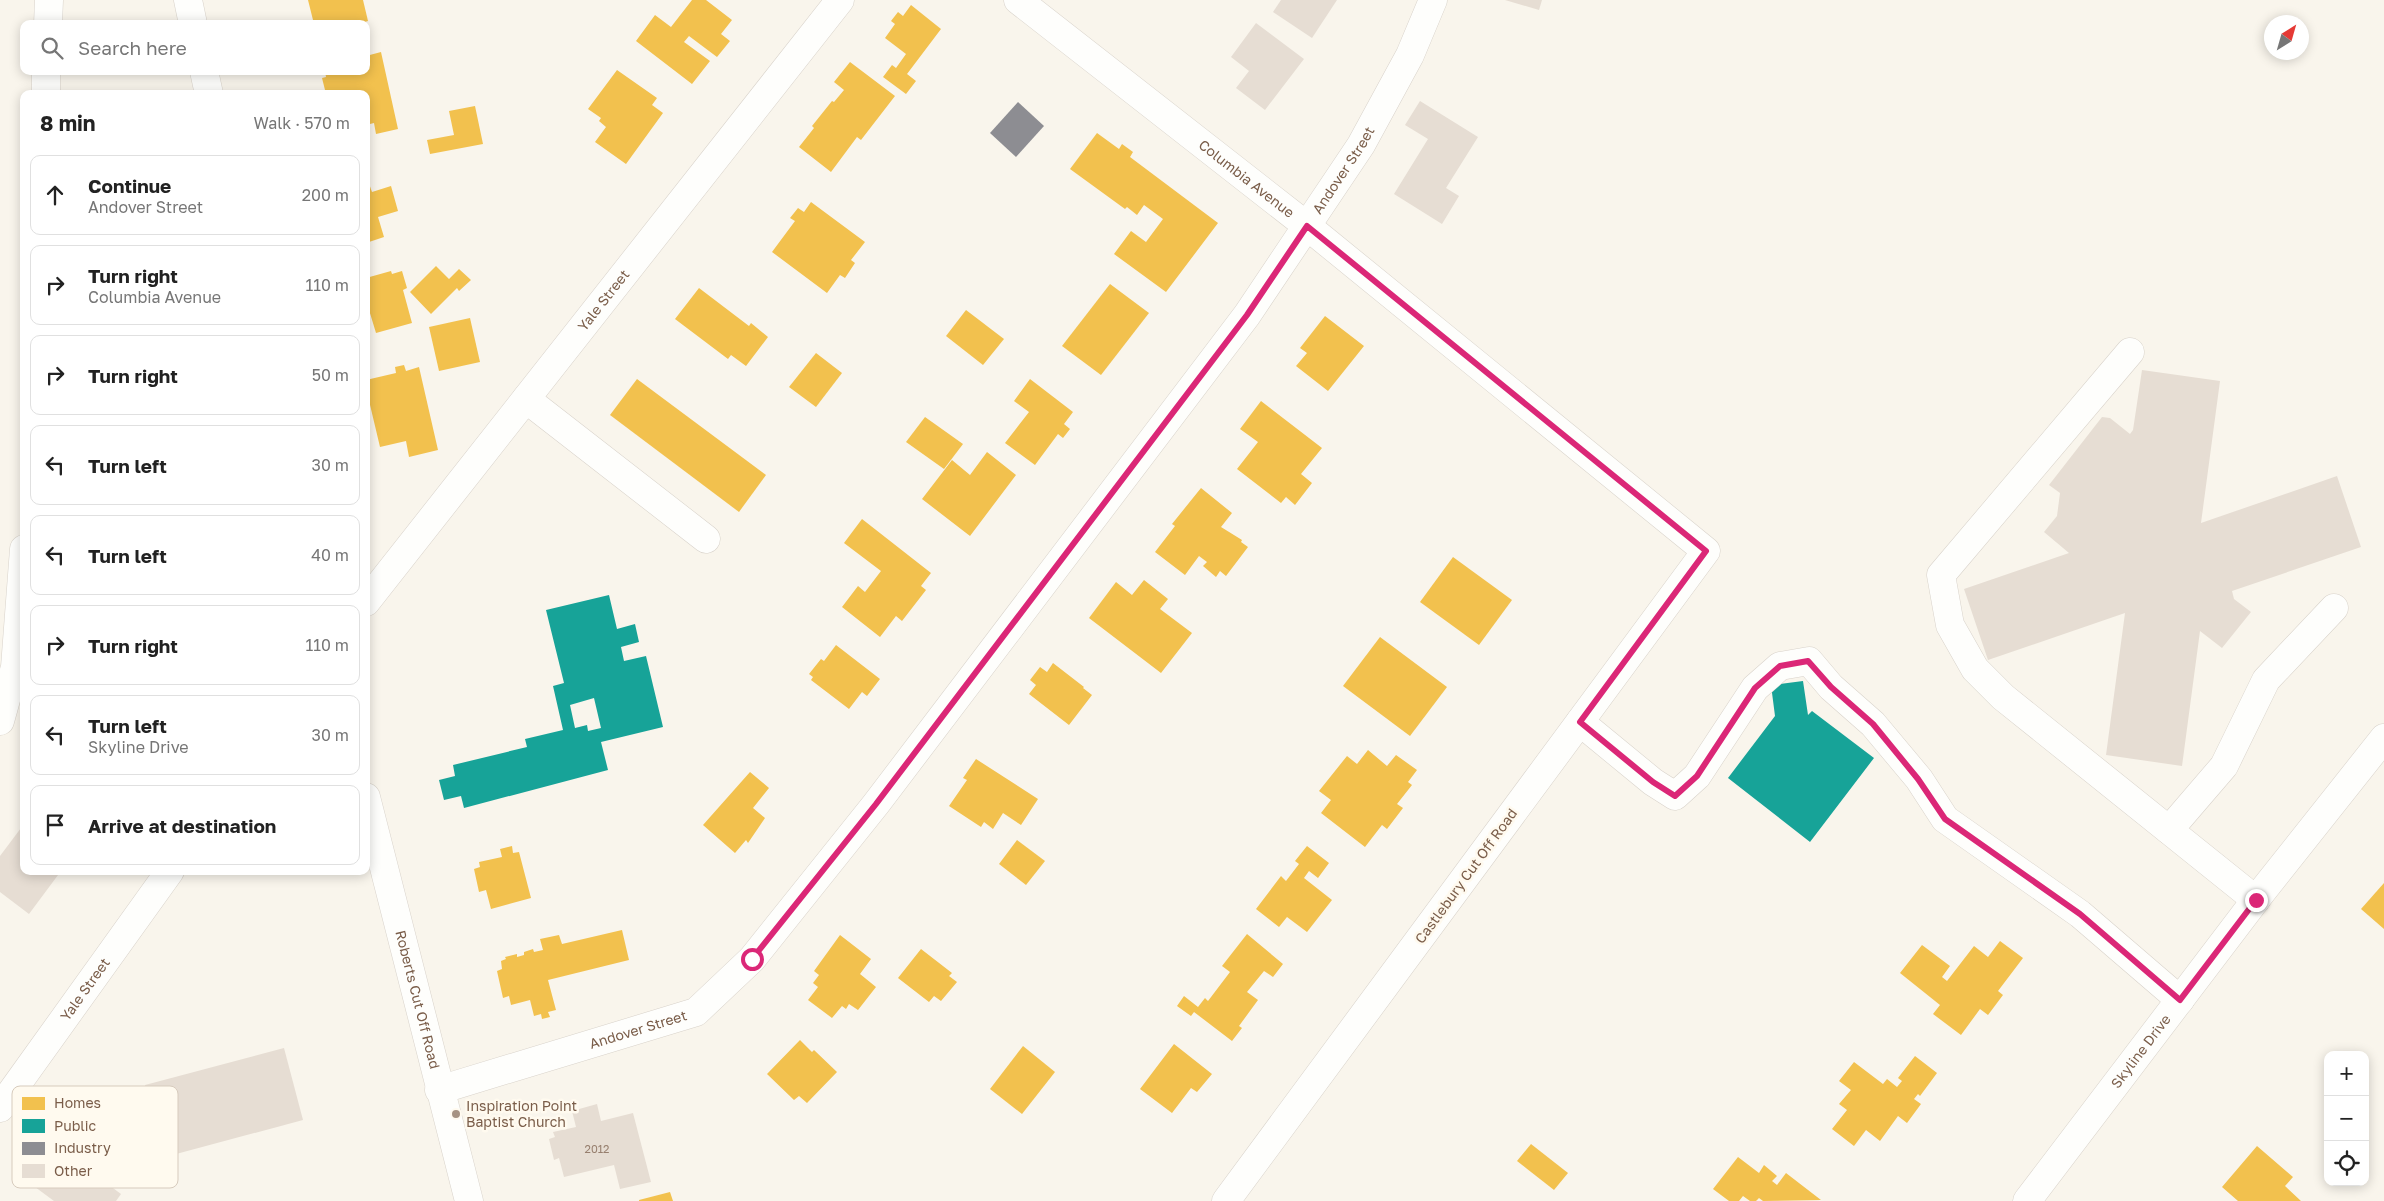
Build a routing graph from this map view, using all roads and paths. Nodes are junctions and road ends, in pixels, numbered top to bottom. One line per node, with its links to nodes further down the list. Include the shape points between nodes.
1 (50, 0): 6 (street)
2 (188, 0): 7 (street)
3 (840, 0): 14 (street, Yale Street)
4 (1018, 0): 12 (street, Columbia Avenue)
5 (1432, 0): 12 (street, Andover Street, via 1410,55 1361,146)
6 (48, 20)
7 (193, 20)
8 (46, 75): 10 (street)
9 (205, 75): 11 (street)
10 (46, 90)
11 (208, 90)
12 (1307, 226): 16 (street, Columbia Avenue); 29 (street, Andover Street, via 1247,315 876,804 752,959 696,1012)
13 (2130, 352): 24 (street, via 1941,575 1950,626 1975,669 2004,697)
14 (526, 399): 15 (street); 17 (street, Yale Street)
15 (706, 539)
16 (1706, 551): 21 (street, Castlebury Cut Off Road)
17 (370, 597)
18 (20, 601): 20 (street, via 15,667)
19 (2334, 608): 24 (street, via 2266,680 2224,766)
20 (0, 721)
21 (1580, 722): 27 (street, via 1675,796 1697,776 1755,688 1780,666 1808,661 1831,687 1873,724 1918,779 1945,819 2080,914); 33 (street, Castlebury Cut Off Road)
22 (2384, 738): 26 (street, Skyline Drive)
23 (370, 813): 29 (street, Roberts Cut Off Road)
24 (2169, 830): 26 (street)
25 (167, 875): 28 (street, Yale Street)
26 (2256, 900): 27 (street, Skyline Drive)
27 (2180, 1000): 34 (street, Skyline Drive)
28 (16, 1086)
29 (439, 1090): 32 (street, Roberts Cut Off Road)
30 (12, 1091): 31 (street, Yale Street)
31 (0, 1108)
32 (469, 1201)
33 (1226, 1201)
34 (2027, 1201)

